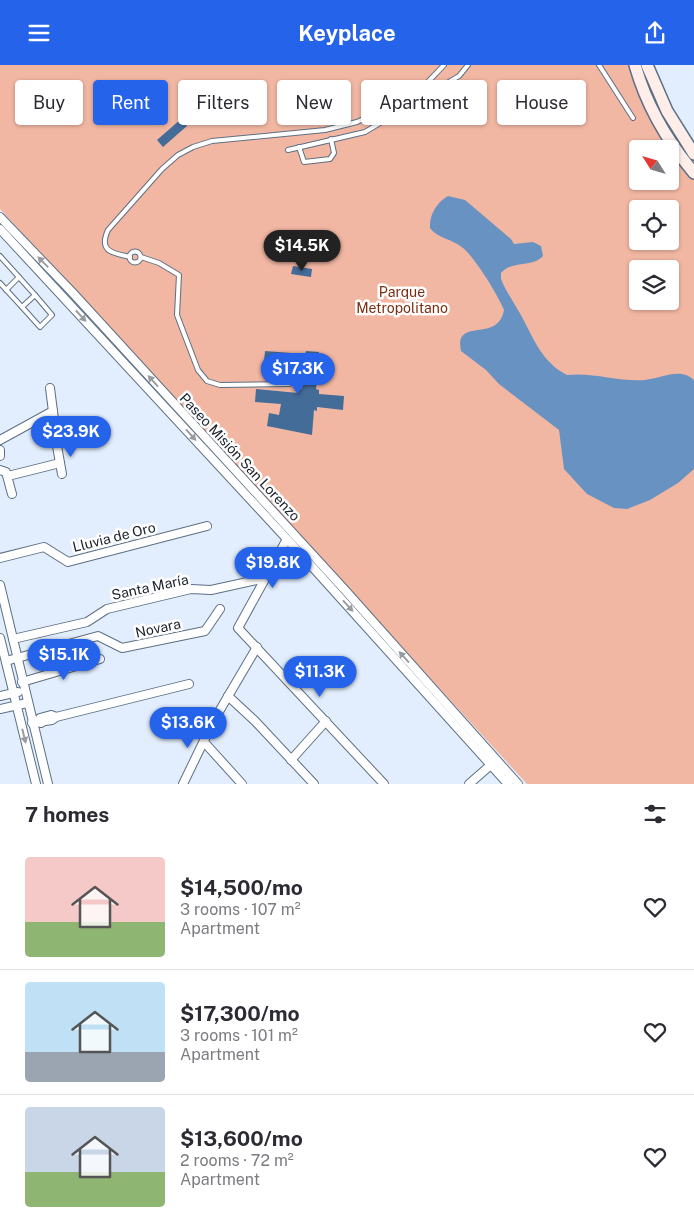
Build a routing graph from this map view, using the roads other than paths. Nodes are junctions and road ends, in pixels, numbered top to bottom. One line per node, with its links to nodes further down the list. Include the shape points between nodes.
1 (444, 65): 15 (lane, via 425,85 357,122 325,130 212,141 178,155 108,230 105,238 110,252)
2 (468, 65): 8 (lane, via 459,76 365,132)
3 (599, 65): 6 (lane)
4 (635, 65): 7 (street, via 653,109)
5 (647, 65): 7 (street)
6 (633, 118)
7 (674, 134): 11 (street); 12 (street)
8 (330, 139): 9 (lane); 9 (lane, via 334,153 330,159 304,162)
9 (299, 147): 10 (lane)
10 (288, 150)
11 (694, 154)
12 (694, 173)
13 (3, 228): 36 (street, Paseo Misión San Lorenzo, one-way to 36); 62 (street, Paseo Misión San Lorenzo, one-way to 13, via 344,589 72,292)
14 (0, 256): 17 (lane)
15 (130, 257): 16 (lane, via 135,252); 16 (lane, via 134,263)
16 (140, 257): 22 (lane, via 180,275 177,315 198,370 207,381 220,385)
17 (19, 277): 19 (lane); 20 (lane)
18 (0, 283): 19 (lane)
19 (6, 290): 21 (lane)
20 (35, 295): 21 (lane); 21 (lane, via 52,315 40,327)
21 (22, 307)
22 (289, 384)
23 (50, 388): 24 (street)
24 (53, 411): 25 (street); 26 (street)
25 (56, 435)
26 (0, 440)
27 (58, 446): 30 (street)
28 (0, 450): 29 (street)
29 (0, 456)
30 (60, 463): 32 (street); 33 (street)
31 (0, 470): 33 (street)
32 (62, 474)
33 (8, 476): 34 (street)
34 (12, 494)
35 (207, 526): 37 (street, Lluvia de Oro, via 68,561 44,547)
36 (287, 539): 38 (street); 62 (street, Paseo Misión San Lorenzo, one-way to 62)
37 (0, 558)
38 (266, 578): 43 (street, Santa María, via 211,590 191,589 107,609 87,622); 44 (street, via 238,628)
39 (0, 585): 40 (street)
40 (1, 597): 43 (street)
41 (220, 609): 45 (street, Novara, via 205,631 122,648 98,636)
42 (0, 638): 47 (street)
43 (13, 639): 45 (street)
44 (257, 647): 52 (street); 58 (street)
45 (17, 658): 47 (street, Novara); 49 (street)
46 (100, 659): 49 (street)
47 (6, 661): 50 (street)
48 (189, 684): 57 (street, via 52,720)
49 (23, 686): 50 (street); 53 (street)
50 (14, 693): 51 (street); 54 (street)
51 (0, 696)
52 (228, 696): 56 (street); 61 (street)
53 (28, 703): 54 (street); 57 (street)
54 (17, 705): 55 (street); 64 (street, one-way to 64)
55 (0, 709)
56 (217, 715)
57 (36, 721): 65 (street)
58 (326, 721): 61 (street); 69 (street)
59 (212, 724): 60 (street)
60 (204, 741): 66 (street); 67 (street)
61 (291, 760): 68 (street)
62 (494, 763): 63 (street, Paseo Misión San Lorenzo); 70 (street)
63 (511, 783)
64 (36, 784)
65 (48, 784)
66 (183, 784)
67 (241, 784)
68 (314, 784)
69 (384, 784)
70 (469, 784)

